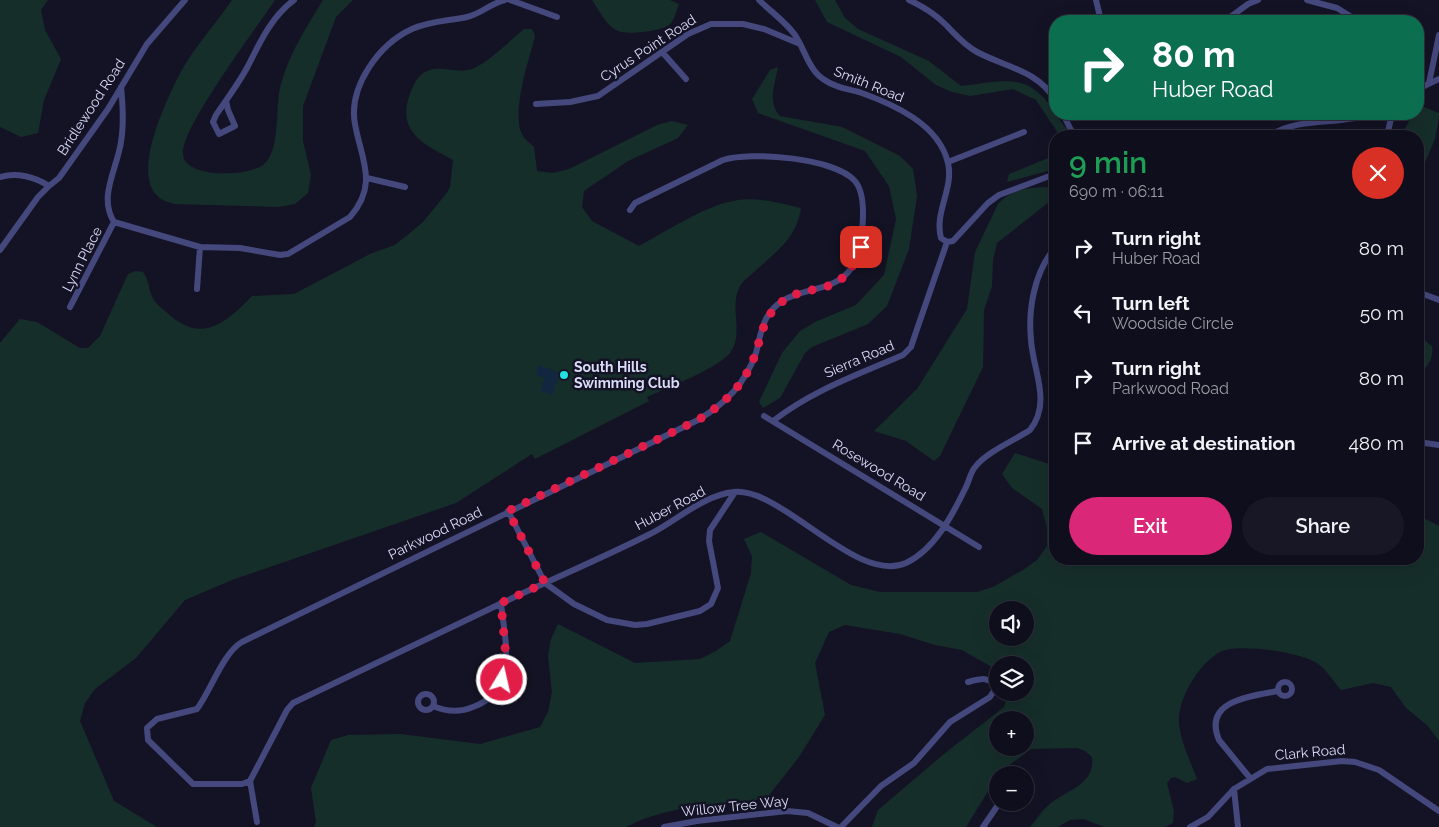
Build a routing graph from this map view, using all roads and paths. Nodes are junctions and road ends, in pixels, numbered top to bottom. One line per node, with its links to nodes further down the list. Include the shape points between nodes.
1 (185, 0): 21 (street, Bridlewood Road, via 147,44)
2 (294, 0): 23 (street, via 270,26)
3 (505, 0): 31 (street, via 468,17 433,21 412,29 390,44 370,66 355,100 354,123 366,161)
4 (510, 0): 13 (street)
5 (759, 0): 15 (street, Smith Road, via 793,32)
6 (909, 0): 22 (street, via 943,22 962,42 1029,75)
7 (1096, 0): 10 (street)
8 (1258, 0): 11 (street)
9 (1307, 0): 12 (street, via 1337,8)
10 (1100, 15)
11 (1232, 15)
12 (1348, 15)
13 (558, 17)
14 (1439, 35): 19 (street)
15 (800, 44): 16 (street, Cyrus Point Road, via 743,24 712,24 688,34); 28 (street, Smith Road, via 822,79 894,106 912,117 939,145)
16 (662, 52): 18 (street); 24 (street, Cyrus Point Road, via 598,96)
17 (1439, 78): 20 (street)
18 (686, 79)
19 (1424, 83)
20 (1424, 86)
21 (121, 87): 32 (street, Bridlewood Road, via 59,178); 35 (street, via 121,143 107,199)
22 (1049, 94)
23 (226, 101): 23 (street, via 235,126 219,134 214,122)
24 (536, 104)
25 (1347, 120): 26 (street, via 1299,123)
26 (1278, 130)
27 (1024, 132): 28 (street)
28 (948, 162): 36 (street, via 950,176 938,228 941,238)
29 (1049, 176): 36 (street, via 999,195 953,241)
30 (0, 177): 32 (street, via 26,177)
31 (367, 178): 33 (street); 37 (street, via 358,208 350,217 288,254)
32 (49, 186): 38 (street, Bridlewood Road)
33 (405, 187)
34 (630, 210): 49 (street, Parkwood Road, via 635,203 735,156 790,158 819,163 855,180 859,188 863,234 852,268 841,279 829,286 790,296 767,317 746,377 719,408)
35 (114, 222): 37 (street); 43 (street, Lynn Place)
36 (947, 242): 45 (street, Sierra Road, via 911,347 903,355 823,388)
37 (200, 246): 40 (street)
38 (0, 250)
39 (1049, 258): 50 (street, Huber Road, via 1039,275 1030,316 1041,395 1038,417 1030,430 975,466)
40 (197, 289)
41 (1424, 294): 42 (street)
42 (1439, 300)
43 (70, 308)
44 (764, 416): 45 (street, Rosewood Road)
45 (773, 421): 50 (street, Rosewood Road)
46 (1424, 443): 47 (street)
47 (1439, 445)
48 (735, 492): 50 (street, Huber Road, via 759,496 824,539 888,566 904,564 919,555); 52 (street, Huber Road, via 710,499 650,534); 52 (street, via 710,530 718,588 711,604 700,611 647,624 607,620 574,604)
49 (508, 511): 52 (street); 58 (street, Parkwood Road, via 236,646 197,709 157,719 147,728 148,740 193,784 242,784)
50 (945, 525): 51 (street, Rosewood Road)
51 (979, 547)
52 (545, 583): 53 (street, Huber Road)
53 (501, 603): 56 (street, via 506,658 497,691 484,703 465,710 446,712); 58 (street, Huber Road, via 293,703)
54 (968, 682): 65 (street, via 989,680 996,689 990,697 950,722 914,763 881,786)
55 (1278, 691): 57 (street, via 1229,703 1218,718 1219,740)
56 (433, 706)
57 (1250, 778): 59 (street, Clark Road); 61 (street, Clark Road, via 1280,766 1355,762 1379,770)
58 (250, 781): 62 (street)
59 (1234, 789): 67 (street, Clark Road, via 1208,817); 68 (street)
60 (994, 811): 66 (street)
61 (1439, 811)
62 (257, 822)
63 (664, 827): 64 (street, Willow Tree Way, via 788,811 808,813)
64 (836, 827)
65 (842, 827)
66 (983, 827)
67 (1190, 827)
68 (1238, 827)

